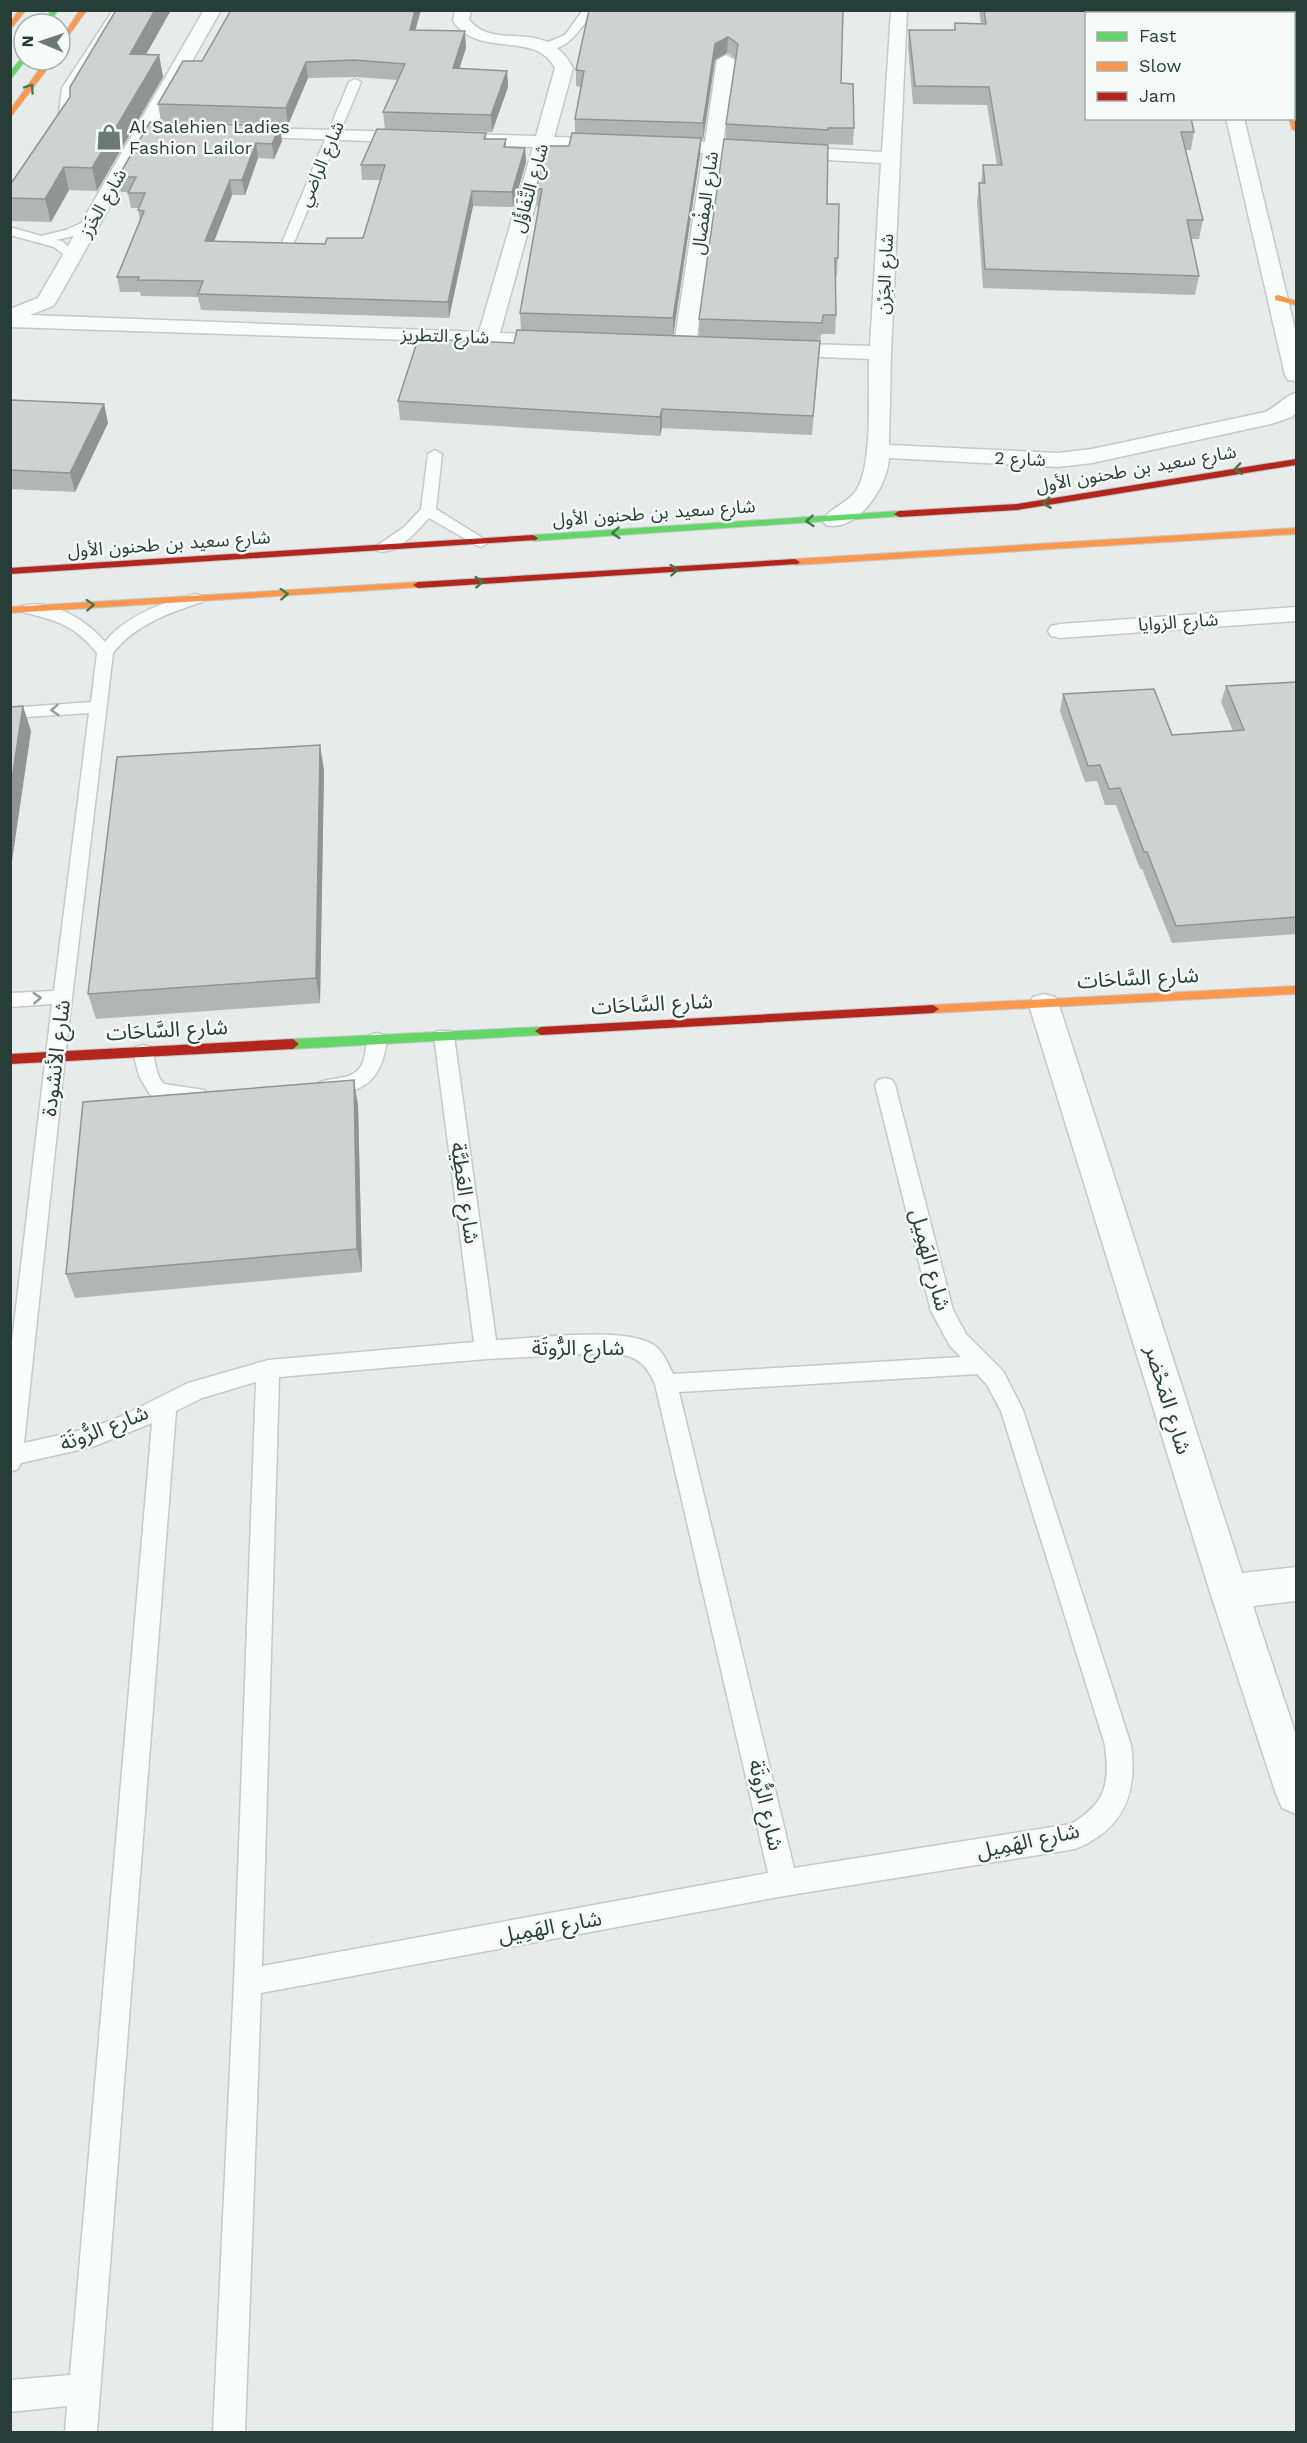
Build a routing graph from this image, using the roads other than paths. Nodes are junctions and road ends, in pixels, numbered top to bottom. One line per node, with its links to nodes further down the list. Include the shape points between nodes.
1 (23, 10): 8 (main road)
2 (84, 10): 9 (main road)
3 (119, 10): 20 (lane, via 68,88 67,118)
4 (213, 10): 16 (street, شارع الخَرَز)
5 (463, 10): 10 (street, via 461,21 472,33)
6 (592, 10): 10 (lane, via 583,15 570,39)
7 (899, 10): 23 (street, شارع الجَرْن)
8 (10, 28)
9 (72, 28)
10 (545, 47): 21 (street, شارع التَّفَاؤُل, via 559,56 564,68)
11 (726, 60): 22 (street, شارع المِفْضال)
12 (41, 72): 14 (main road, one-way to 12)
13 (355, 82): 19 (lane, شارع الراضي)
14 (10, 116)
15 (1237, 120): 29 (street)
16 (146, 128): 17 (street); 24 (street, شارع الخَرَز)
17 (169, 129)
18 (216, 131): 19 (street)
19 (333, 135): 21 (street); 27 (lane, شارع الراضي)
20 (52, 141)
21 (544, 142): 22 (street); 34 (street, شارع التَّفَاؤُل)
22 (713, 148): 23 (street); 37 (street, شارع المِفْضال)
23 (892, 158): 40 (street, شارع الجَرْن)
24 (92, 222): 26 (lane, via 70,233); 28 (street, شارع الخَرَز)
25 (10, 231): 26 (lane)
26 (40, 239): 28 (lane, via 58,244)
27 (287, 245)
28 (72, 257): 30 (street, شارع الخَرَز)
29 (1287, 301): 41 (street)
30 (46, 302): 31 (street); 33 (street)
31 (10, 316)
32 (10, 321): 33 (street, شارع التطريز)
33 (70, 323): 34 (street, شارع التطريز)
34 (488, 338): 35 (street, شارع التطريز)
35 (581, 341)
36 (662, 344): 37 (street)
37 (685, 345): 38 (street)
38 (708, 346)
39 (754, 348): 40 (street)
40 (880, 352): 43 (street, شارع الجَرْن)
41 (1296, 375)
42 (1296, 400): 43 (street, شارع 2, via 1284,412 1264,419 1078,458 1038,460)
43 (878, 451): 47 (street, شارع الجَرْن, via 877,470 868,491)
44 (435, 454): 46 (lane)
45 (1296, 462): 47 (main road, شارع سعيد بن طحنون الأول, one-way to 47, via 1017,507)
46 (428, 510): 49 (lane); 50 (lane, via 409,530)
47 (834, 520): 49 (main road, شارع سعيد بن طحنون الأول, one-way to 49)
48 (1296, 531): 52 (main road, one-way to 48)
49 (481, 542): 50 (main road, شارع سعيد بن طحنون الأول)
50 (383, 548): 51 (main road, شارع سعيد بن طحنون الأول)
51 (10, 572)
52 (197, 599): 53 (main road, one-way to 52); 56 (lane, via 158,612 131,627)
53 (18, 610): 56 (lane, via 69,618 85,628)
54 (1296, 614): 55 (street, شارع الزوايا)
55 (1060, 631)
56 (105, 653): 57 (lane, شارع الأنشودة)
57 (99, 707): 58 (lane, one-way to 58); 60 (lane, شارع الأنشودة)
58 (10, 713)
59 (1296, 990): 62 (main road, شارع السَّاحَات)
60 (64, 997): 61 (lane, one-way to 60); 66 (lane, شارع الأنشودة)
61 (10, 1000)
62 (1044, 1005): 63 (main road, شارع السَّاحَات); 79 (street, شارع المَحْضر)
63 (444, 1036): 64 (main road, شارع السَّاحَات); 71 (lane, شارع العَطِيَّة)
64 (377, 1040): 65 (main road, شارع السَّاحَات); 69 (lane, via 375,1064 361,1080 350,1085)
65 (142, 1052): 66 (main road, شارع السَّاحَات); 70 (lane, via 147,1080 158,1092 178,1096)
66 (55, 1057): 67 (main road, شارع السَّاحَات); 76 (lane, شارع الأنشودة)
67 (10, 1059)
68 (885, 1085): 72 (lane, شارع الهَمِيل, via 942,1311 958,1340)
69 (302, 1088)
70 (212, 1094)
71 (486, 1350): 73 (lane, شارع الرُّوتَة); 74 (lane, شارع الرُّوتَة, via 626,1345 645,1351 657,1364)
72 (983, 1365): 74 (lane); 81 (lane, شارع الهَمِيل, via 995,1378 1012,1410 1119,1745 1120,1789 1110,1809 1095,1825 1075,1836)
73 (268, 1369): 75 (lane, شارع الرُّوتَة); 82 (lane)
74 (666, 1384): 81 (lane, شارع الرُّوتَة)
75 (165, 1404): 76 (lane, شارع الرُّوتَة, via 92,1437); 83 (lane)
76 (11, 1456): 77 (lane, شارع الأنشودة)
77 (10, 1462)
78 (1296, 1584): 79 (street)
79 (1229, 1592): 80 (street, شارع المَحْضر)
80 (1296, 1794)
81 (784, 1883): 82 (lane, شارع الهَمِيل)
82 (249, 1982): 86 (lane)
83 (85, 2389): 84 (lane); 85 (lane)
84 (10, 2396)
85 (81, 2433)
86 (229, 2433)

